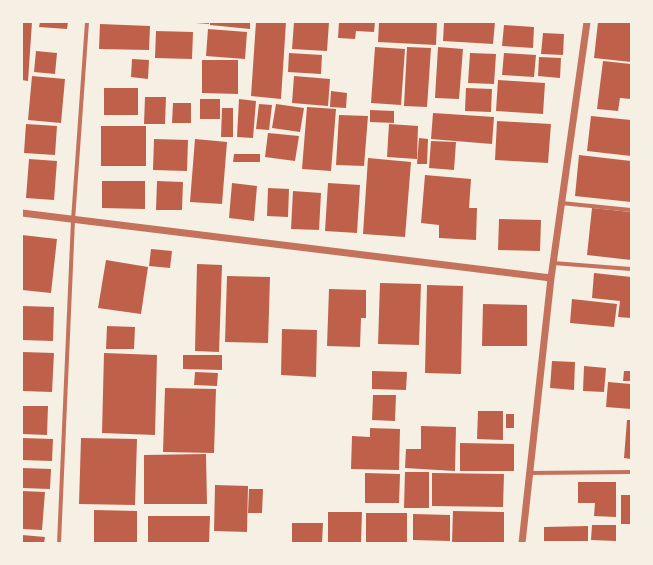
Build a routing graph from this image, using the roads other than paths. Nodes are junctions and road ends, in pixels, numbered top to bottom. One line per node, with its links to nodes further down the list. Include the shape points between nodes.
1 (87, 22): 6 (street)
2 (587, 22): 3 (street)
3 (561, 203): 4 (street); 7 (street)
4 (631, 210)
5 (22, 213): 6 (street)
6 (73, 220): 9 (street); 12 (street)
7 (553, 263): 8 (street); 9 (street)
8 (631, 269)
9 (551, 278): 11 (street)
10 (631, 472): 11 (street)
11 (530, 473): 13 (street)
12 (59, 543)
13 (522, 543)

